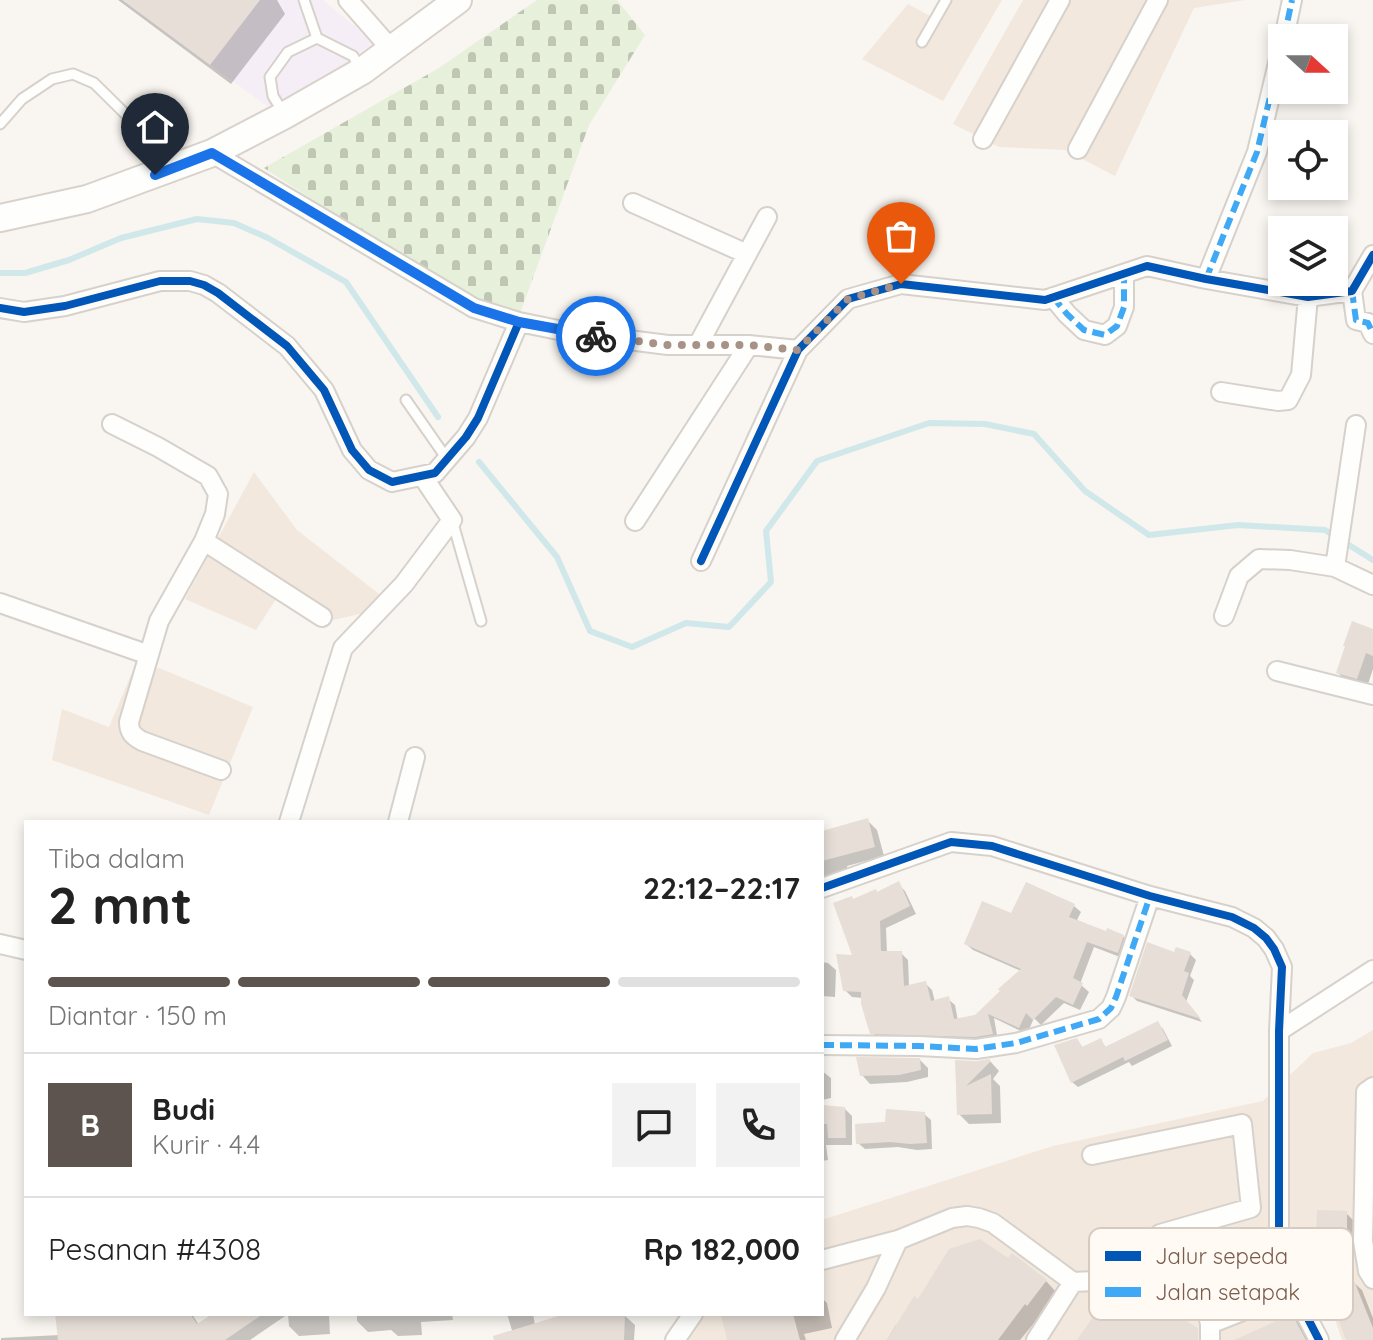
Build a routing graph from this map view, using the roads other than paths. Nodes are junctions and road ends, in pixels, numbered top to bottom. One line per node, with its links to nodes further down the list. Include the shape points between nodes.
1 (304, 0): 9 (lane)
2 (348, 0): 11 (street)
3 (458, 0): 11 (main road)
4 (946, 0): 10 (lane)
5 (1060, 0): 16 (street)
6 (1158, 0): 17 (street)
7 (1292, 0): 8 (street)
8 (1287, 24)
9 (317, 38): 12 (lane, via 353,56); 14 (lane, via 288,52 270,77 273,96)
10 (922, 42)
11 (391, 49): 12 (main road)
12 (362, 71): 14 (main road)
13 (1268, 104): 26 (street, via 1257,152)
14 (285, 115): 18 (main road)
15 (0, 124): 19 (lane, via 22,99 52,79 73,74 94,83)
16 (983, 139)
17 (1078, 149)
18 (212, 153): 19 (main road); 31 (street, via 474,308)
19 (178, 167): 22 (main road, via 87,199)
20 (633, 203): 23 (street)
21 (767, 217): 23 (street)
22 (0, 218)
23 (747, 254): 33 (street)
24 (1373, 255): 27 (street)
25 (1124, 274): 26 (street, via 1147,266); 28 (street); 28 (street, via 1124,307 1117,326 1105,335 1084,330)
26 (1206, 279): 29 (street)
27 (1352, 291): 29 (street); 32 (street, via 1356,320 1368,323)
28 (1053, 297): 35 (street, via 901,284 848,299)
29 (1308, 297): 36 (street, via 1301,375 1288,400)
30 (0, 308): 41 (street, via 24,312 65,306 160,281 204,285 287,346 324,390 352,450 369,470 392,482)
31 (519, 322): 33 (street, via 573,333); 40 (street, via 478,418)
32 (1373, 334)
33 (698, 345): 34 (street)
34 (749, 345): 35 (street); 43 (street)
35 (798, 350): 46 (street)
36 (1221, 392)
37 (406, 400): 40 (lane)
38 (112, 424): 44 (street, via 212,480 218,503)
39 (1356, 425): 45 (street)
40 (447, 459): 41 (street)
41 (423, 477): 42 (street)
42 (452, 520): 51 (lane); 57 (street, via 404,584 343,648)
43 (635, 521)
44 (204, 541): 50 (street); 52 (street, via 159,621)
45 (1336, 558): 47 (street); 49 (street, via 1259,559 1239,576)
46 (701, 561)
47 (1373, 585)
48 (0, 603): 52 (street)
49 (1224, 616)
50 (322, 617)
51 (481, 621)
52 (149, 655): 56 (street, via 129,729 142,741)
53 (1277, 671): 54 (street)
54 (1373, 695)
55 (415, 757): 58 (street)
56 (221, 770)
57 (290, 820)
58 (399, 820)
59 (824, 887): 60 (street, via 951,842 992,846)
60 (1150, 896): 64 (street, via 1232,917 1254,928 1282,967); 67 (street, via 1116,997 1099,1019 976,1049)
61 (0, 944): 62 (street)
62 (24, 950)
63 (1373, 970): 65 (street)
64 (1281, 996): 65 (street); 66 (street)
65 (1311, 1009): 66 (street)
66 (1280, 1038): 69 (street)
67 (824, 1045)
68 (1373, 1087): 76 (street, via 1366,1092 1363,1241)
69 (1279, 1154): 71 (street); 73 (street)
70 (1092, 1155): 71 (street, via 1242,1124)
71 (1246, 1162): 72 (street, via 1251,1208)
72 (1181, 1228)
73 (1279, 1228)
74 (898, 1240): 75 (street); 78 (street, via 952,1218 979,1218); 84 (street)
75 (824, 1259)
76 (1373, 1279)
77 (1089, 1281): 78 (street)
78 (1073, 1282): 85 (street)
79 (692, 1316): 83 (street)
80 (1231, 1320): 82 (street)
81 (1309, 1320): 86 (street)
82 (1210, 1332)
83 (675, 1340)
84 (845, 1340)
85 (1036, 1340)
86 (1319, 1340)

